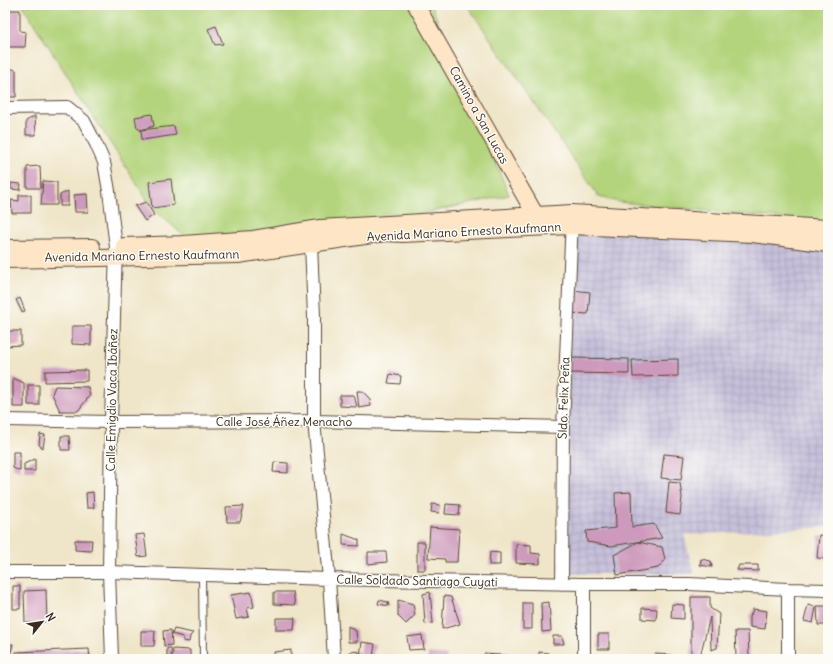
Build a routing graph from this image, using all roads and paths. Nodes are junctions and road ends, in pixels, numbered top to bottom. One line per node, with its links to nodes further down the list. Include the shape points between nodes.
1 (416, 5): 4 (main road, Camino a San Lucas)
2 (5, 108): 9 (street, Calle Emigdio Vaca Ibáñez, via 67,107 84,121 104,162)
3 (572, 219): 4 (main road, Avenida Mariano Ernesto Kaufmann); 5 (main road, Avenida Mariano Ernesto Kaufmann); 7 (main road, Avenida Mariano Ernesto Kaufmann, via 753,234); 14 (street, Sldo. Felix Peña)
4 (535, 221): 6 (main road, Avenida Mariano Ernesto Kaufmann, via 411,233 385,233); 9 (main road, Avenida Mariano Ernesto Kaufmann, via 320,228 253,239)
5 (828, 228)
6 (311, 244): 9 (main road, Avenida Mariano Ernesto Kaufmann, via 238,255); 12 (street)
7 (828, 244)
8 (5, 248): 9 (main road, Avenida Mariano Ernesto Kaufmann)
9 (116, 252): 10 (main road, Avenida Mariano Ernesto Kaufmann); 13 (street, Calle Emigdio Vaca Ibáñez)
10 (5, 260)
11 (5, 420): 13 (street, Calle José Áñez Menacho)
12 (314, 421): 13 (street, Calle José Áñez Menacho); 14 (street, Calle José Áñez Menacho); 18 (street)
13 (110, 422): 16 (street, Calle Emigdio Vaca Ibáñez)
14 (563, 427): 19 (street, Sldo. Felix Peña)
15 (5, 572): 16 (street, Calle Soldado Santiago Cuyati)
16 (109, 572): 17 (street, Calle Soldado Santiago Cuyati); 23 (street, Calle Emigdio Vaca Ibáñez)
17 (202, 575): 18 (street, Calle Soldado Santiago Cuyati); 24 (lane)
18 (329, 579): 19 (street, Calle Soldado Santiago Cuyati); 25 (street)
19 (562, 584): 20 (street, Calle Soldado Santiago Cuyati)
20 (584, 584): 21 (street, Calle Soldado Santiago Cuyati, via 689,584); 26 (street)
21 (788, 589): 22 (street, Calle Soldado Santiago Cuyati); 27 (street)
22 (828, 590)
23 (112, 659)
24 (203, 659)
25 (334, 659)
26 (584, 659)
27 (788, 659)

